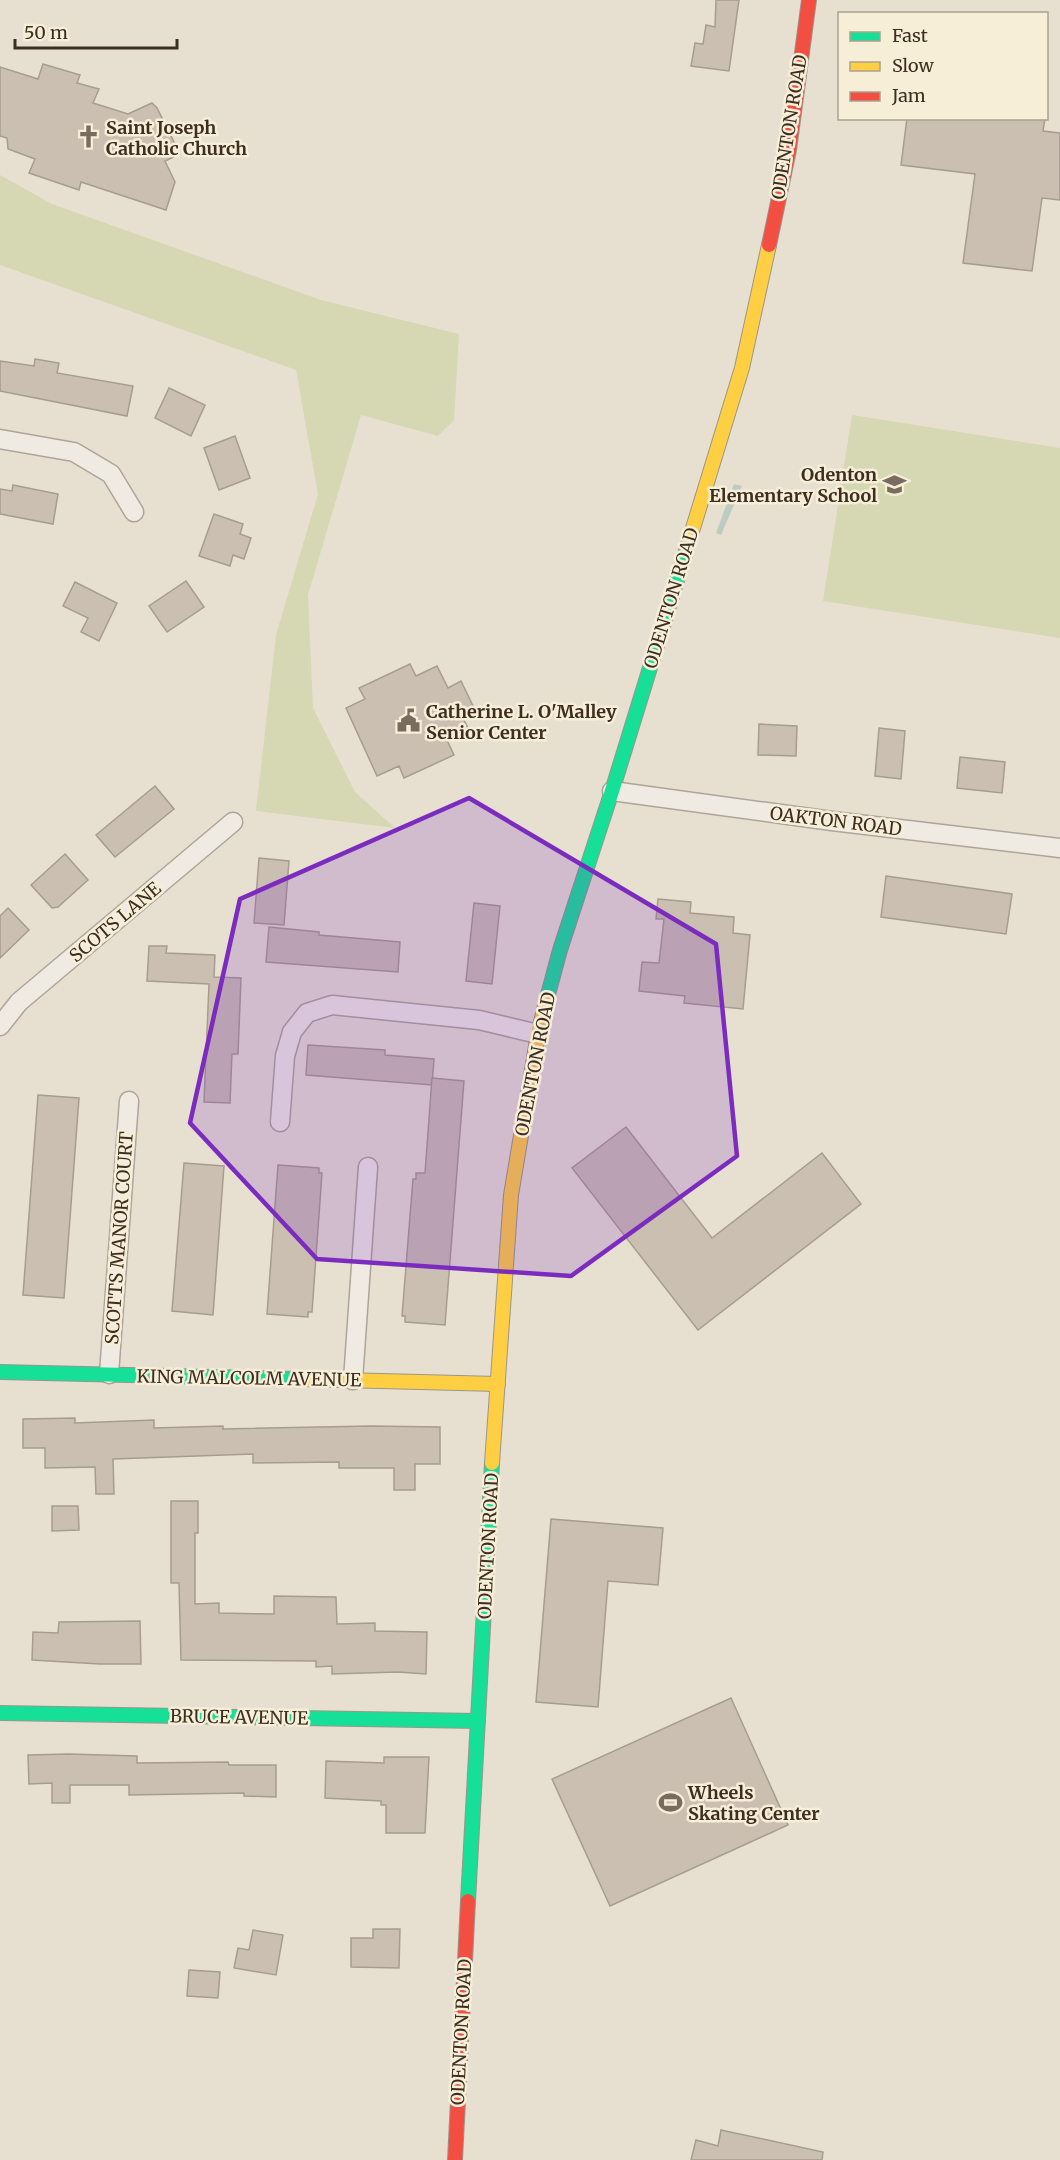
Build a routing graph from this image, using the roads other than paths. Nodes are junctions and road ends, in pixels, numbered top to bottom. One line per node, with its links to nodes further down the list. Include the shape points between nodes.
1 (808, 0): 4 (street, ODENTON ROAD, via 789,150 742,368)
2 (0, 439): 3 (street, via 74,452 111,474)
3 (134, 512)
4 (612, 791): 6 (street, OAKTON ROAD); 8 (street, ODENTON ROAD, via 560,950)
5 (233, 822): 7 (street, SCOTS LANE, via 19,1002)
6 (1060, 848)
7 (0, 1026)
8 (538, 1034): 10 (street, via 479,1020 332,1005 307,1013 292,1032 285,1056); 15 (street, ODENTON ROAD, via 511,1195)
9 (129, 1101): 13 (street, SCOTTS MANOR COURT)
10 (280, 1122)
11 (368, 1167): 14 (street)
12 (0, 1372): 13 (street, KING MALCOLM AVENUE)
13 (109, 1374): 14 (street, KING MALCOLM AVENUE)
14 (353, 1380): 15 (street, KING MALCOLM AVENUE)
15 (498, 1384): 17 (street, ODENTON ROAD)
16 (0, 1713): 17 (street, BRUCE AVENUE)
17 (478, 1721): 18 (street, ODENTON ROAD)
18 (455, 2160)

